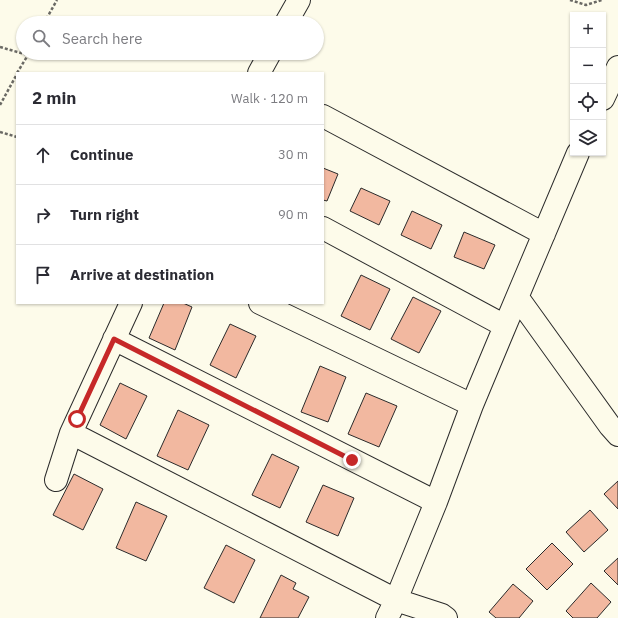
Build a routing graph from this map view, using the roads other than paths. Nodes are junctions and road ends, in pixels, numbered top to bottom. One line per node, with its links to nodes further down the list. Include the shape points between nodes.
1 (299, 0): 2 (street)
2 (290, 16)
3 (266, 60): 5 (street)
4 (618, 67): 6 (street)
5 (259, 72)
6 (606, 93)
7 (324, 117): 10 (street)
8 (577, 156): 10 (street)
9 (324, 229): 14 (street)
10 (544, 234): 11 (street)
11 (518, 298): 14 (street); 18 (street)
12 (131, 304): 15 (street)
13 (262, 304): 16 (street)
14 (505, 326): 16 (street)
15 (114, 339): 17 (street); 20 (street)
16 (472, 405): 20 (street)
17 (71, 433): 19 (street); 21 (street)
18 (618, 435)
19 (56, 480)
20 (436, 502): 21 (street)
21 (392, 609): 22 (street, via 442,615)
22 (446, 618)

